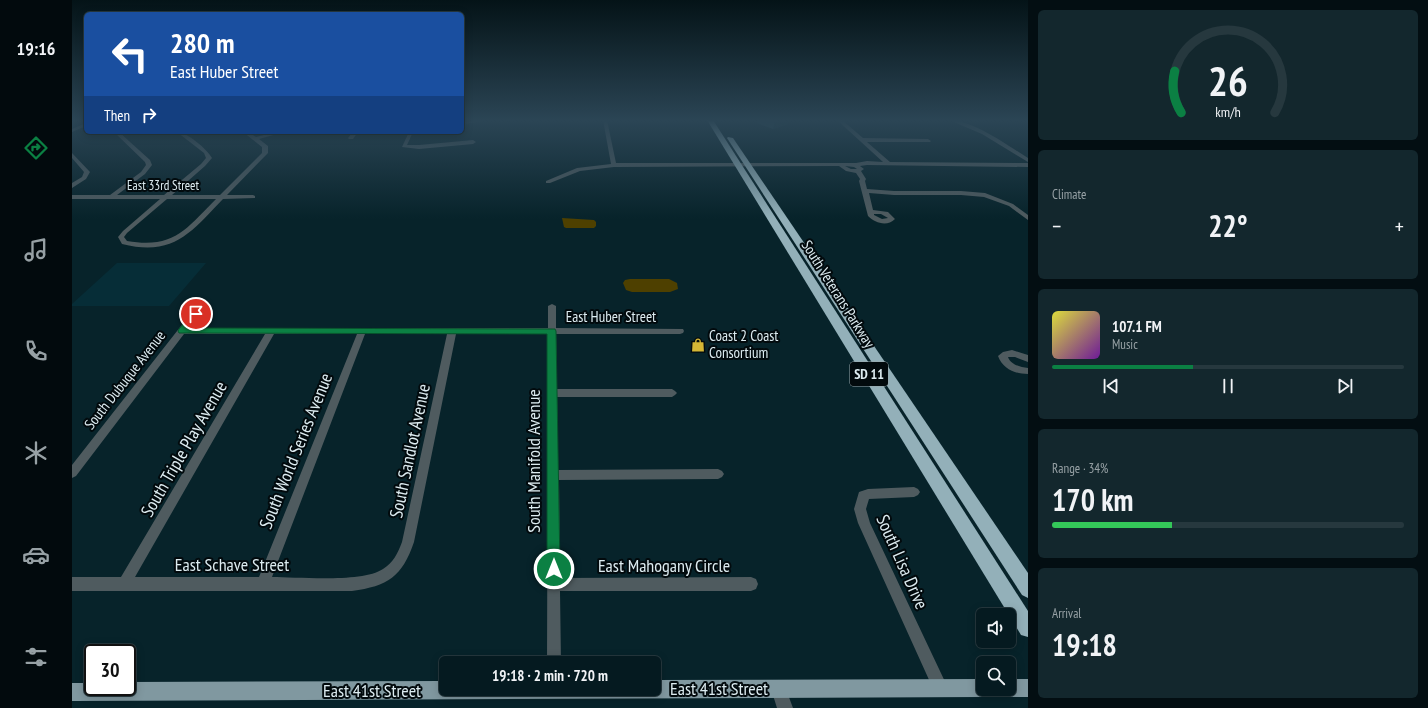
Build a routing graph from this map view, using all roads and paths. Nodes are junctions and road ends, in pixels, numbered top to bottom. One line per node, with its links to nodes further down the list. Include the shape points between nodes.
1 (139, 153): 22 (street, via 149,165 143,173)
2 (207, 153): 23 (street, via 209,158 204,166)
3 (265, 153): 24 (street)
4 (611, 153): 13 (street)
5 (735, 153): 11 (highway, South Veterans Parkway / SD 11)
6 (737, 153): 11 (highway, South Veterans Parkway / SD 11)
7 (877, 153): 12 (street)
8 (1017, 153): 10 (street)
9 (72, 155): 19 (street, via 86,172 84,178)
10 (1028, 160)
11 (743, 164): 13 (street); 15 (street); 54 (highway, South Veterans Parkway / SD 11); 55 (highway, South Veterans Parkway / SD 11)
12 (889, 164): 14 (street); 16 (street, via 872,164)
13 (614, 165): 18 (street, via 579,169)
14 (1028, 165)
15 (845, 167): 16 (street); 17 (street)
16 (858, 168): 17 (street)
17 (862, 181): 20 (street)
18 (548, 182)
19 (72, 186)
20 (866, 191): 26 (street); 29 (street, via 985,195 1011,205)
21 (72, 197): 22 (street, East 33rd Street)
22 (111, 197): 23 (street, East 33rd Street)
23 (167, 197): 24 (street, East 33rd Street); 24 (street, via 125,232 121,237 124,243 158,244 179,239)
24 (222, 197): 25 (street, East 33rd Street)
25 (254, 197)
26 (868, 201): 27 (street); 28 (street)
27 (872, 212): 28 (street); 28 (street, via 871,216 875,219 891,220 890,216)
28 (882, 212)
29 (1028, 218)
30 (202, 305): 32 (street, South Dubuque Avenue)
31 (552, 306): 36 (street, South Manifold Avenue)
32 (182, 331): 33 (street, East Huber Street); 44 (street, South Dubuque Avenue)
33 (272, 331): 34 (street, East Huber Street); 49 (street, South Triple Play Avenue)
34 (362, 331): 35 (street, East Huber Street); 50 (street, South World Series Avenue)
35 (452, 331): 36 (street, East Huber Street); 48 (street, South Sandlot Avenue, via 408,542 401,561)
36 (552, 331): 37 (street, East Huber Street); 42 (street, South Manifold Avenue)
37 (680, 331)
38 (1028, 359): 39 (street, via 1017,354 1005,354 1004,361)
39 (1017, 369): 40 (street); 41 (street)
40 (1028, 371)
41 (1028, 376)
42 (552, 393): 43 (street); 46 (street, South Manifold Avenue)
43 (672, 393)
44 (72, 473)
45 (718, 474): 46 (street)
46 (553, 475): 53 (street, South Manifold Avenue)
47 (914, 492): 57 (street, South Lisa Drive, via 868,494 864,496 860,510)
48 (391, 572): 50 (street, East Schave Street, via 359,583)
49 (125, 583): 50 (street, East Schave Street); 51 (street, East Schave Street)
50 (263, 583)
51 (72, 584)
52 (751, 584): 53 (street, East Mahogany Circle)
53 (554, 585): 56 (street, South Manifold Avenue)
54 (1028, 589)
55 (1028, 628)
56 (554, 656)
57 (940, 688): 58 (main road, East 41st Street); 61 (main road, East 41st Street)
58 (976, 688)
59 (1016, 688): 60 (main road)
60 (1028, 688)
61 (779, 689): 63 (main road, East 41st Street); 65 (street)
62 (439, 690): 64 (main road, East 41st Street)
63 (661, 690)
64 (72, 692)
65 (785, 708)

